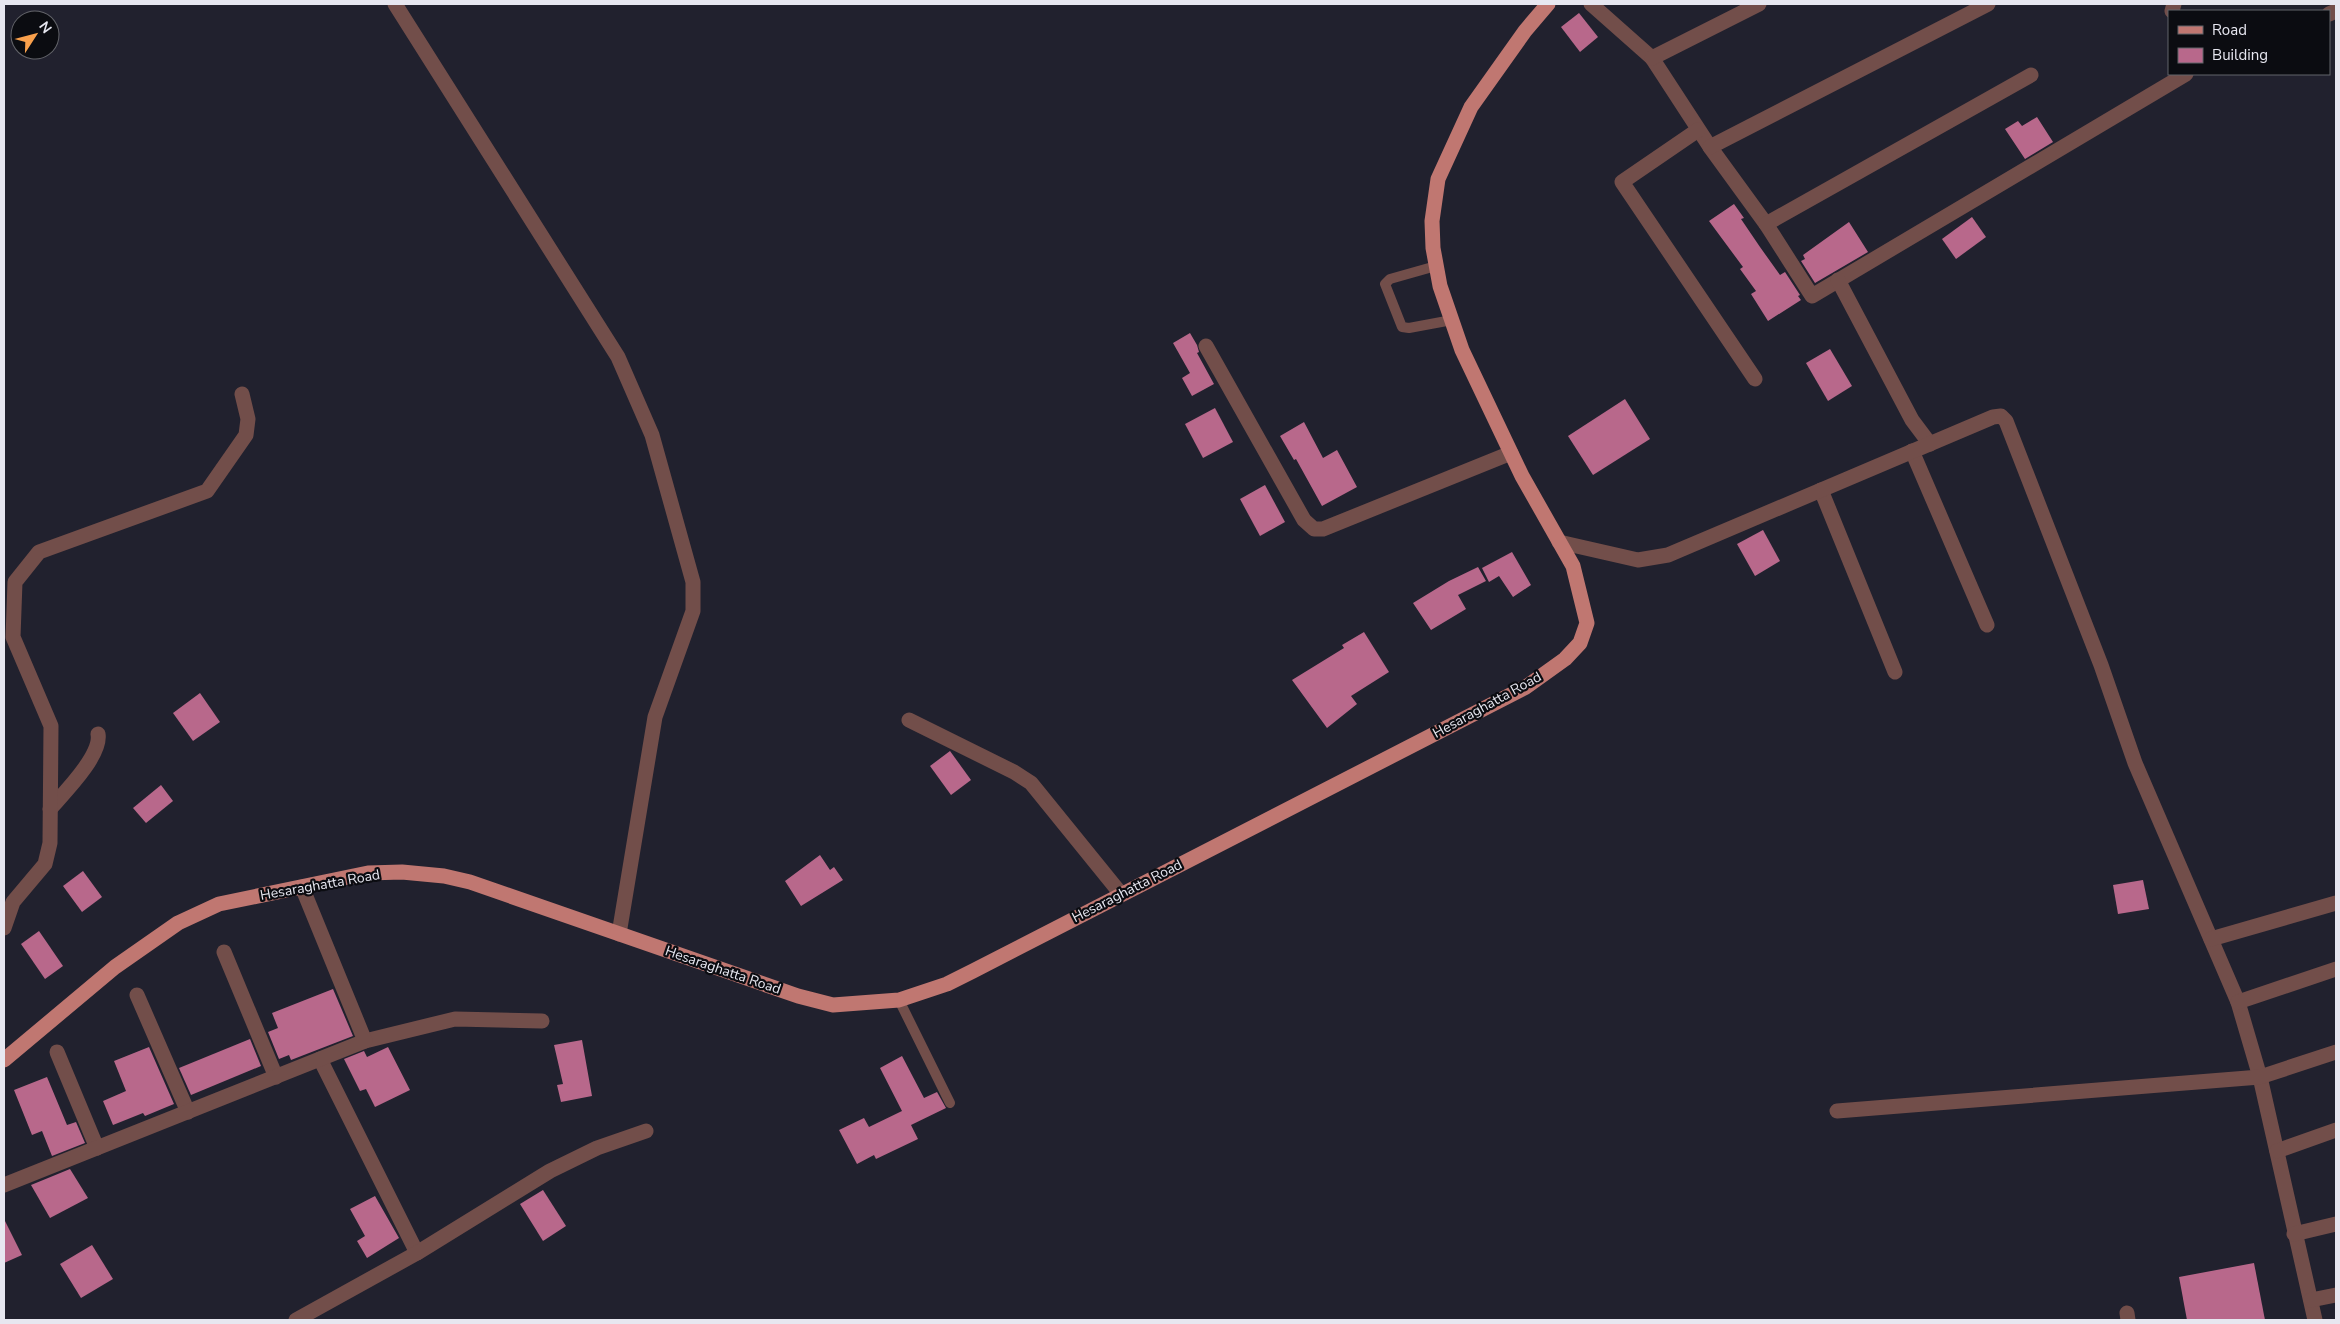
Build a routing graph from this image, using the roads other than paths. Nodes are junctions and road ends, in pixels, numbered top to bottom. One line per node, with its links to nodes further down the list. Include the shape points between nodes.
1 (395, 4): 32 (street, via 618,357 652,436 693,582 693,611 656,718)
2 (1548, 4): 12 (main road, Hesaraghatta Road, via 1525,30 1471,107 1453,143 1438,179 1432,221)
3 (1591, 4): 6 (street)
4 (1759, 4): 6 (street)
5 (1988, 4): 10 (street)
6 (1652, 58): 9 (street)
7 (2031, 75): 11 (street)
8 (2184, 75): 13 (street)
9 (1698, 130): 10 (street); 16 (street, via 1622,182)
10 (1710, 148): 11 (street)
11 (1766, 224): 13 (street, via 1812,296)
12 (1436, 266): 14 (main road, Hesaraghatta Road); 14 (lane, via 1390,278 1385,284 1402,327)
13 (1838, 280): 18 (street, via 1912,420)
14 (1452, 320): 20 (main road, Hesaraghatta Road, via 1462,350)
15 (1206, 346): 20 (street, via 1304,520 1314,529 1323,529)
16 (1755, 379)
17 (242, 394): 27 (street, via 248,419 246,435 207,491 39,552 15,582 13,637 50,726)
18 (1930, 444): 19 (street); 33 (street, via 1993,417 2001,416 2006,421 2135,763)
19 (1912, 451): 21 (street); 23 (street)
20 (1511, 453): 22 (main road, Hesaraghatta Road)
21 (1821, 490): 22 (street, via 1668,555 1638,560); 24 (street)
22 (1559, 542): 29 (main road, Hesaraghatta Road, via 1573,566 1587,623 1580,643 1565,659 1526,687)
23 (1987, 625)
24 (1896, 672)
25 (909, 720): 29 (street, via 1031,783)
26 (98, 734): 27 (street, via 100,741 82,772)
27 (50, 809): 31 (street, via 50,843 45,864 13,902)
28 (302, 887): 32 (main road, Hesaraghatta Road, via 368,873 444,876 470,882); 40 (street); 44 (main road, Hesaraghatta Road, via 219,904 178,923 115,967)
29 (1122, 894): 37 (main road, Hesaraghatta Road, via 955,980)
30 (2336, 903): 33 (street)
31 (4, 928)
32 (618, 934): 37 (main road, Hesaraghatta Road, via 833,1005)
33 (2210, 939): 38 (street)
34 (224, 952): 45 (street)
35 (2336, 969): 38 (street)
36 (137, 995): 49 (street)
37 (899, 1000): 47 (lane)
38 (2238, 1002): 46 (street)
39 (542, 1021): 40 (street, via 455,1019)
40 (365, 1041): 43 (street)
41 (57, 1052): 52 (street)
42 (2336, 1052): 46 (street)
43 (320, 1059): 45 (street); 57 (street)
44 (4, 1060)
45 (276, 1077): 49 (street)
46 (2260, 1077): 48 (street); 53 (street)
47 (950, 1102)
48 (1836, 1111)
49 (188, 1112): 52 (street)
50 (2336, 1130): 53 (street)
51 (646, 1131): 57 (street, via 597,1148 550,1171)
52 (97, 1148): 54 (street)
53 (2277, 1150): 56 (street)
54 (4, 1185)
55 (2336, 1224): 56 (street)
56 (2294, 1234): 59 (street)
57 (418, 1253): 60 (street)
58 (2336, 1295): 59 (street)
59 (2311, 1300): 61 (street)
60 (296, 1320)
61 (2314, 1320)

